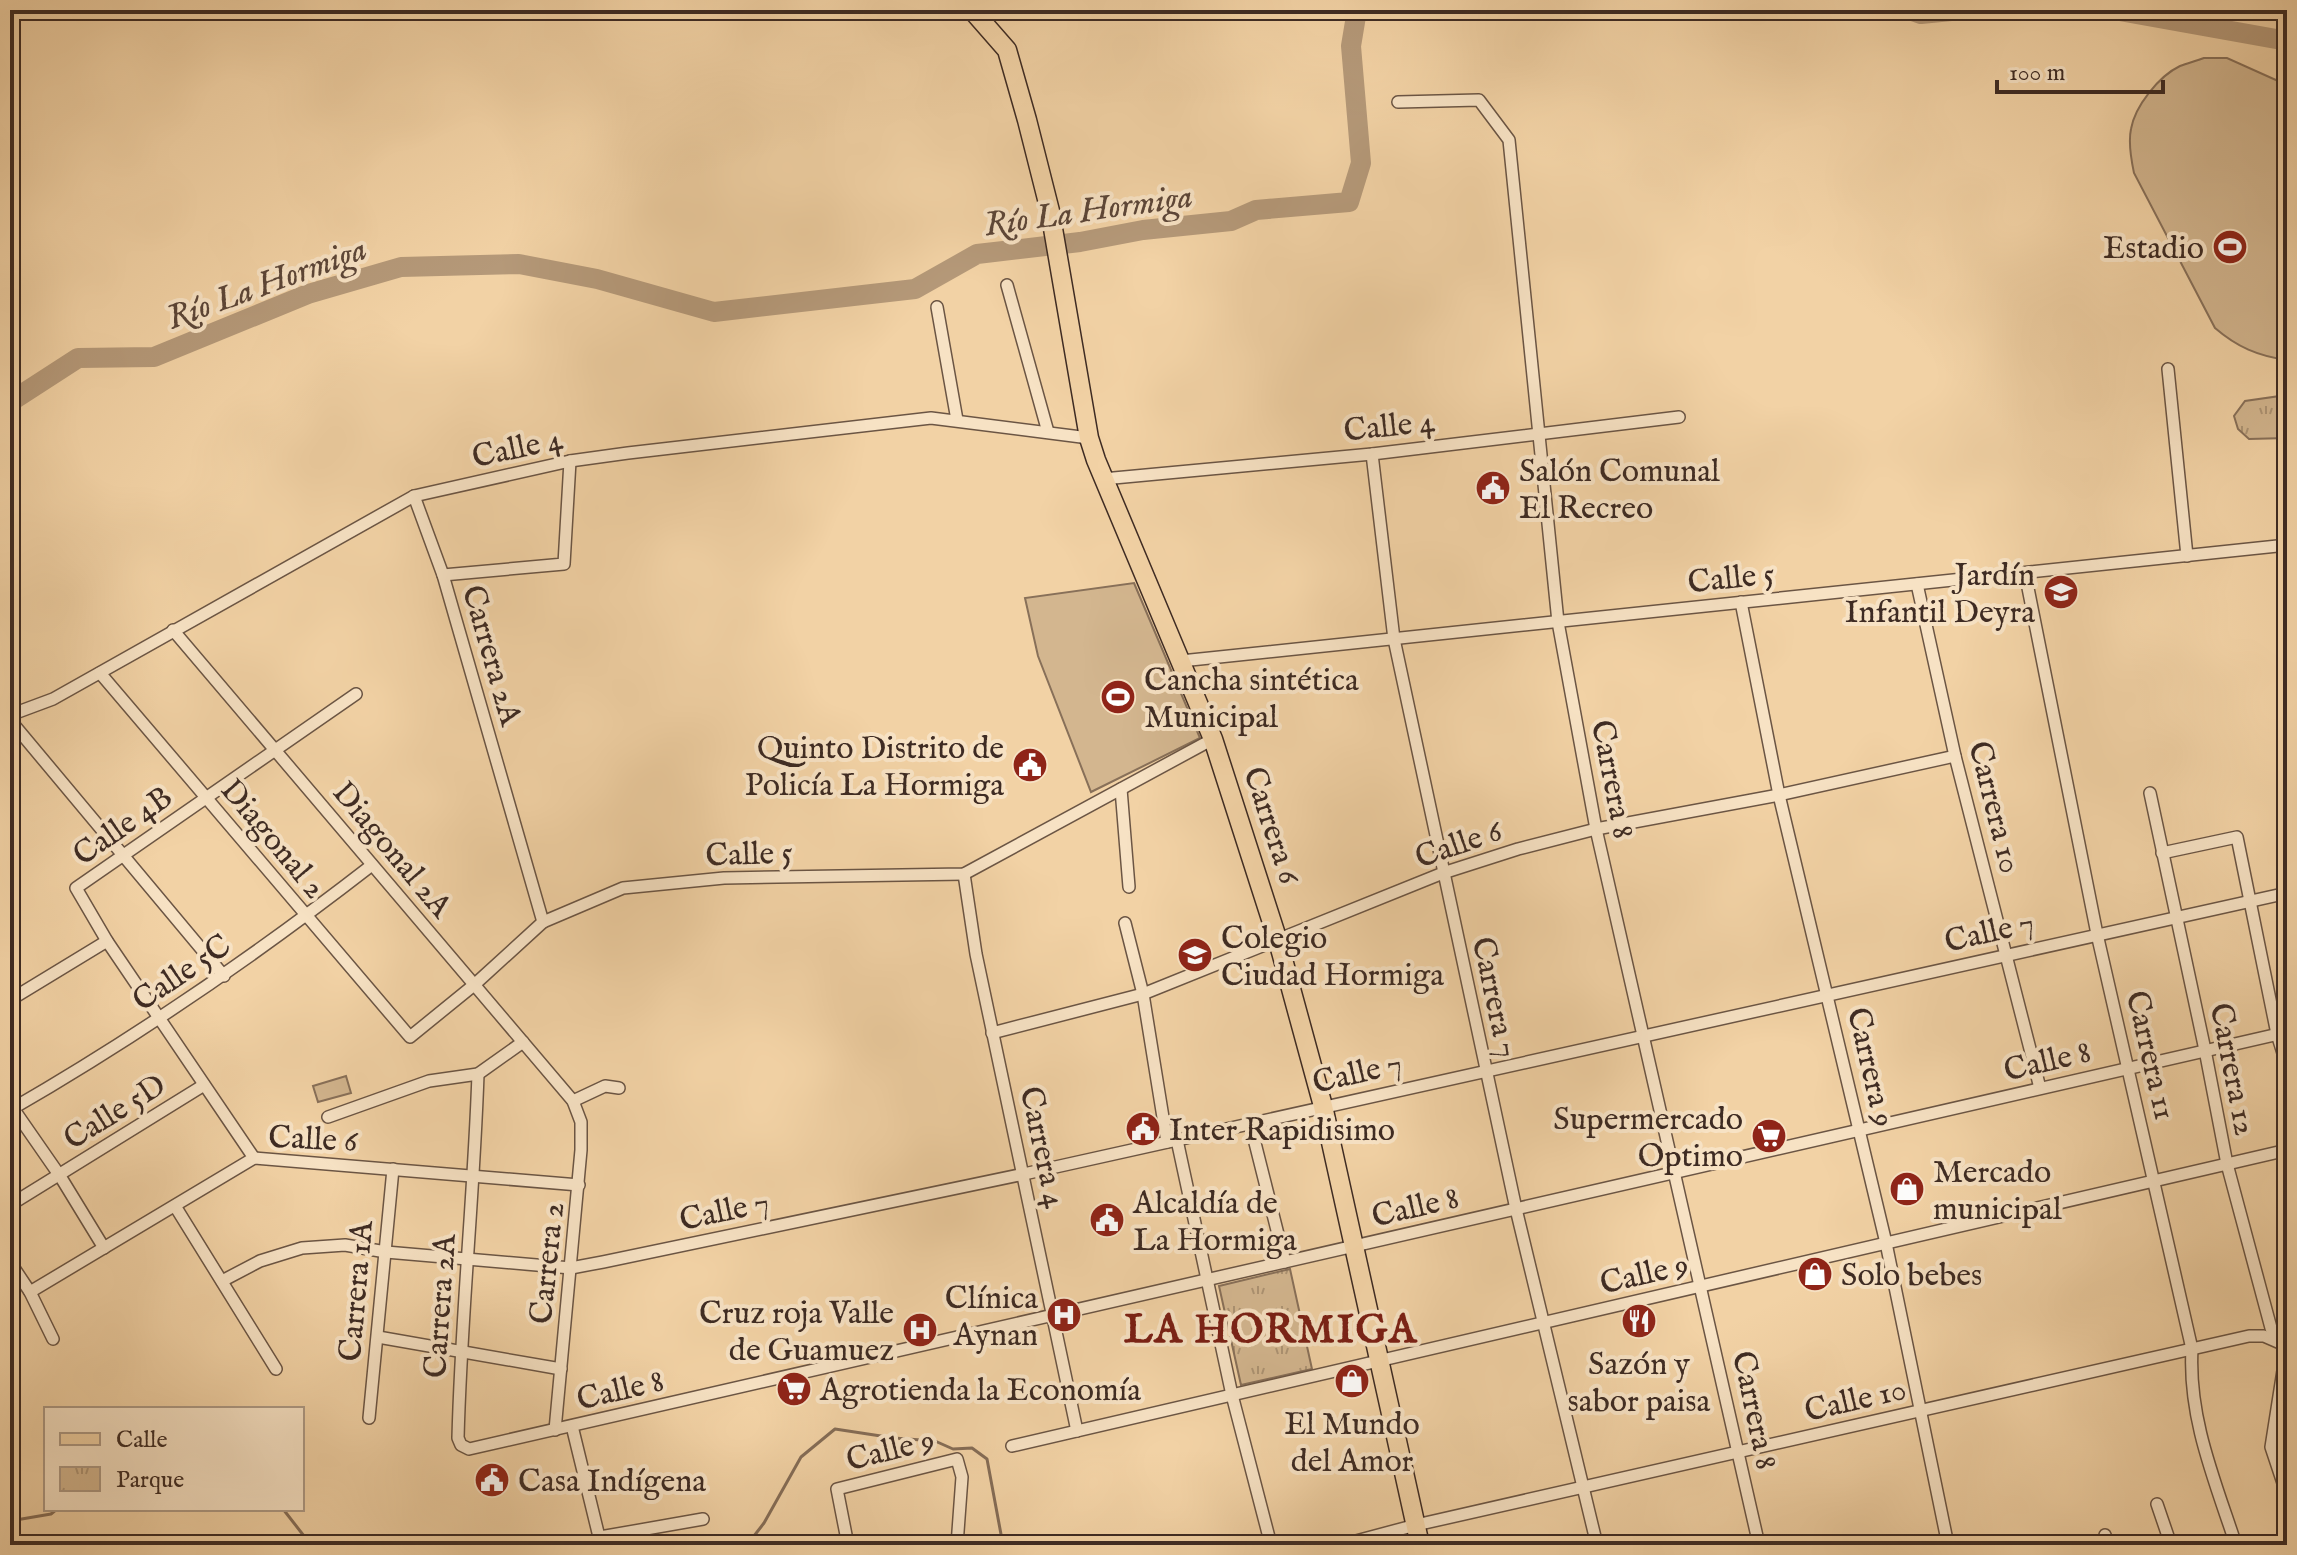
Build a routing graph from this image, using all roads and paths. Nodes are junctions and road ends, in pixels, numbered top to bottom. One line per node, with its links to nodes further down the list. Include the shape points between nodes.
1 (972, 10): 10 (main road, Carrera 6, via 1007,50 1050,211)
2 (1398, 102): 9 (street, Carrera 8, via 1479,100 1509,140)
3 (1007, 285): 8 (street)
4 (937, 307): 7 (street)
5 (2168, 369): 16 (street)
6 (1679, 417): 9 (street, Calle 4)
7 (957, 420): 8 (street, Calle 4); 12 (street, Calle 4, via 931,418)
8 (1048, 432): 10 (street, Calle 4)
9 (1539, 434): 11 (street, Calle 4); 21 (street, Carrera 8)
10 (1089, 438): 13 (main road, Carrera 6)
11 (1372, 454): 13 (street, Calle 4); 23 (street, Carrera 7)
12 (570, 461): 14 (street, Calle 4); 18 (street, via 564,564)
13 (1103, 479): 24 (main road, Carrera 6)
14 (414, 496): 18 (street, Carrera 2A); 22 (street, Calle 4)
15 (2287, 545): 16 (street, Calle 5)
16 (2187, 556): 17 (street, Calle 5)
17 (2025, 573): 19 (street, Calle 5); 48 (street, Carrera 11)
18 (443, 575): 46 (street, Carrera 2A)
19 (1917, 584): 20 (street, Calle 5); 30 (street, Carrera 10)
20 (1741, 602): 21 (street, Calle 5); 33 (street, Carrera 9)
21 (1558, 622): 23 (street, Calle 5); 35 (street, Carrera 8)
22 (173, 630): 25 (street, Calle 4); 29 (street, Diagonal 2A)
23 (1394, 639): 24 (street, Calle 5); 39 (street, Carrera 7)
24 (1181, 661): 28 (main road, Carrera 6)
25 (100, 673): 27 (street, Calle 4); 34 (street, Diagonal 2)
26 (356, 694): 29 (street, Calle 4B)
27 (10, 718): 37 (street)
28 (1213, 739): 31 (street); 50 (main road, Carrera 6)
29 (275, 751): 34 (street, Calle 4B); 38 (street, Diagonal 2A)
30 (1955, 756): 33 (street, Calle 6); 51 (street, Carrera 10)
31 (1121, 789): 40 (street); 41 (street)
32 (2150, 793): 36 (street, Carrera 12)
33 (1779, 795): 35 (street, Calle 6); 55 (street, Carrera 9)
34 (206, 798): 37 (street, Calle 4B); 44 (street, Diagonal 2)
35 (1596, 829): 39 (street, Calle 6); 60 (street, Carrera 8)
36 (2162, 853): 43 (street, via 2237,837); 45 (street, Carrera 12)
37 (123, 856): 49 (street, Calle 4B, via 76,888); 52 (street)
38 (372, 865): 44 (street, Calle 5C); 53 (street, Diagonal 2A)
39 (1443, 873): 50 (street, Calle 6); 65 (street, Carrera 7)
40 (964, 874): 46 (street, Calle 5, via 724,878 623,888); 58 (street, Carrera 4)
41 (1129, 887)
42 (2287, 893): 43 (street, Calle 7)
43 (2250, 900): 45 (street, Calle 7); 59 (street)
44 (307, 916): 52 (street, Calle 5C); 53 (street, Diagonal 2, via 410,1037)
45 (2175, 916): 48 (street, Calle 7); 62 (street, Carrera 12)
46 (543, 922): 53 (street)
47 (1125, 923): 54 (street)
48 (2097, 934): 51 (street, Calle 7); 64 (street, Carrera 11)
49 (107, 941): 56 (street); 57 (street)
50 (1278, 941): 54 (street, Calle 6); 71 (main road, Carrera 6)
51 (2007, 954): 55 (street, Calle 7); 69 (street, Carrera 10)
52 (224, 976): 57 (street, Calle 5C)
53 (474, 985): 61 (street, Diagonal 2A)
54 (1143, 994): 58 (street, Calle 6); 76 (street)
55 (1828, 994): 60 (street, Calle 7); 75 (street, Carrera 9)
56 (10, 1000)
57 (161, 1018): 67 (street); 72 (street, Calle 5C)
58 (992, 1033): 82 (street, Carrera 4)
59 (2282, 1033): 62 (street, Calle 8); 63 (street)
60 (1643, 1035): 65 (street, Calle 7); 81 (street, Carrera 8)
61 (523, 1042): 66 (street); 70 (street, Diagonal 2A)
62 (2205, 1050): 64 (street, Calle 8); 79 (street, Carrera 12)
63 (2287, 1066)
64 (2129, 1068): 69 (street, Calle 8); 85 (street, Carrera 11)
65 (1485, 1070): 71 (street, Calle 7); 89 (street, Carrera 7)
66 (478, 1074): 73 (street, via 429,1081); 84 (street, Carrera 2A)
67 (204, 1085): 78 (street); 83 (street, Calle 5D)
68 (619, 1088): 70 (street, via 605,1086)
69 (2040, 1088): 75 (street, Calle 8)
70 (573, 1101): 86 (street, Carrera 2, via 581,1122)
71 (1323, 1106): 74 (street, Calle 7); 91 (main road, Carrera 6)
72 (11, 1108): 83 (street)
73 (328, 1117)
74 (1250, 1123): 76 (street, Calle 7); 96 (street)
75 (1860, 1130): 81 (street, Calle 8); 90 (street, Carrera 9)
76 (1172, 1141): 82 (street, Calle 7); 98 (street)
77 (2287, 1150): 79 (street, Calle 9)
78 (254, 1158): 80 (street, Calle 6); 88 (street, Calle 6)
79 (2227, 1164): 85 (street, Calle 9); 106 (street, Carrera 12, via 2271,1328)
80 (393, 1169): 84 (street, Calle 6); 93 (street, Carrera 1A)
81 (1675, 1173): 89 (street, Calle 8); 100 (street, Carrera 8)
82 (1024, 1174): 97 (street, Calle 7); 102 (street, Carrera 4)
83 (60, 1176): 87 (street, Calle 5D); 92 (street)
84 (475, 1176): 86 (street, Calle 6); 94 (street, Carrera 2A)
85 (2154, 1181): 90 (street, Calle 9); 107 (street, Carrera 11)
86 (579, 1185): 97 (street, Carrera 2)
87 (10, 1205)
88 (175, 1206): 92 (street, Calle 6); 99 (street)
89 (1516, 1209): 91 (street, Calle 8); 103 (street, Carrera 7)
90 (1886, 1243): 100 (street, Calle 9); 113 (street, Carrera 9)
91 (1355, 1246): 96 (street, Calle 8); 109 (main road, Carrera 6)
92 (104, 1248): 101 (street, Calle 6)
93 (386, 1252): 94 (street, Calle 7); 99 (street, Calle 7, via 345,1245 302,1248); 104 (street, Carrera 1A)
94 (467, 1259): 97 (street, Calle 7); 108 (street, Carrera 2A)
95 (10, 1262): 101 (street)
96 (1285, 1262): 98 (street, Calle 8)
97 (571, 1268): 111 (street, Carrera 2)
98 (1207, 1280): 102 (street, Calle 8); 112 (street)
99 (222, 1281): 110 (street)
100 (1702, 1286): 103 (street, Calle 9); 119 (street, Carrera 8)
101 (30, 1292): 105 (street)
102 (1054, 1315): 115 (street, Calle 8); 117 (street, Carrera 4)
103 (1542, 1323): 109 (street, Calle 9); 120 (street, Carrera 7)
104 (378, 1337): 108 (street); 114 (street, Carrera 1A)
105 (53, 1339)
106 (2287, 1346): 107 (street, Calle 10, via 2264,1336); 121 (street, via 2271,1447)
107 (2192, 1349): 113 (street, Calle 10); 135 (street, Carrera 11, via 2199,1436)
108 (460, 1352): 111 (street); 116 (street, Carrera 2A, via 461,1445 469,1449)
109 (1381, 1360): 112 (street, Calle 9); 124 (main road, Carrera 6)
110 (276, 1369)
111 (561, 1369): 116 (street, Carrera 2)
112 (1232, 1395): 117 (street, Calle 9); 128 (street)
113 (1920, 1411): 119 (street, Calle 10); 133 (street, Carrera 9)
114 (369, 1418)
115 (572, 1426): 116 (street, Calle 8); 125 (street)
116 (555, 1430)
117 (1077, 1431): 118 (street, Calle 9)
118 (1012, 1446)
119 (1738, 1452): 120 (street, Calle 10); 132 (street, Carrera 8)
120 (1583, 1487): 124 (street, Calle 10); 131 (street, Carrera 7)
121 (2287, 1495)
122 (2157, 1504): 134 (street)
123 (703, 1519): 125 (street)
124 (1416, 1525): 129 (street, Calle 10); 130 (main road, Carrera 6)
125 (601, 1541)
126 (848, 1545): 127 (street, Calle 9, via 837,1489 957,1459 962,1477)
127 (957, 1545)
128 (1271, 1545)
129 (1341, 1545)
130 (1420, 1545)
131 (1597, 1545)
132 (1759, 1545)
133 (1948, 1545)
134 (2171, 1545)
135 (2236, 1545)

